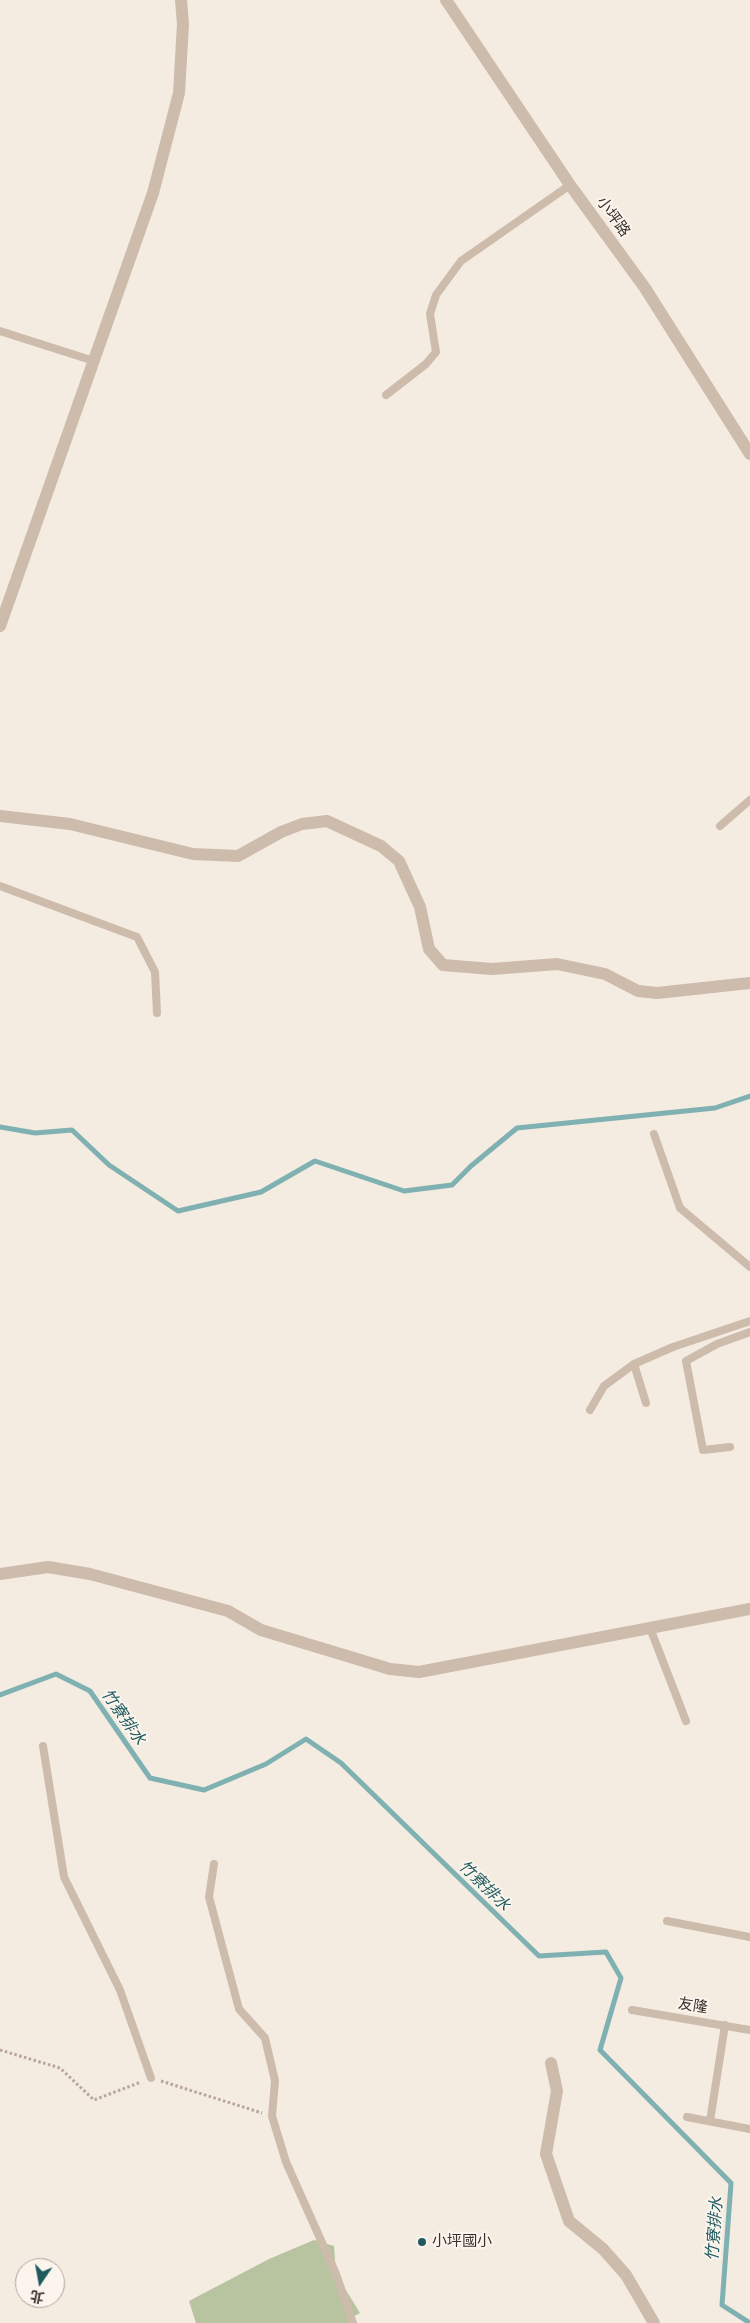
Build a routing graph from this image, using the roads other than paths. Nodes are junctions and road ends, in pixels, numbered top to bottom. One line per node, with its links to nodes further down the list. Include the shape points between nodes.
1 (181, 0): 5 (street, via 183,24 179,93 153,192)
2 (446, 0): 3 (street, 小坪路)
3 (570, 185): 6 (lane, via 461,261 436,294 430,314 436,352 426,364); 7 (street, 小坪路, via 644,288)
4 (0, 331): 5 (lane)
5 (94, 361): 8 (street)
6 (386, 395)
7 (750, 453)
8 (0, 626)
9 (750, 800): 11 (lane)
10 (0, 816): 13 (street, via 70,824 193,854 238,856 281,832 302,824 328,821 381,846 399,861 420,907 429,949 443,965 492,969 556,964 605,974 638,990 657,993)
11 (720, 826)
12 (0, 886): 14 (lane, via 137,937 155,972)
13 (750, 983)
14 (157, 1012)
15 (654, 1134): 16 (lane, via 680,1208)
16 (750, 1267)
17 (750, 1321): 19 (lane)
18 (750, 1332): 22 (lane, via 717,1344 686,1361 703,1450)
19 (634, 1364): 20 (lane); 21 (lane, via 604,1386)
20 (646, 1403)
21 (590, 1410)
22 (730, 1447)
23 (0, 1574): 25 (street, via 48,1567 90,1574 228,1611 261,1630 390,1669 419,1672)
24 (750, 1609): 25 (street)
25 (650, 1628): 26 (lane)
26 (686, 1721)
27 (44, 1746): 35 (lane, via 64,1877 120,1990)
28 (214, 1864): 39 (lane, via 209,1897 239,2008 265,2038 275,2081 272,2116 286,2162 336,2274)
29 (667, 1921): 30 (lane)
30 (750, 1937)
31 (632, 2010): 32 (lane, 友隆)
32 (725, 2025): 33 (lane, 友隆); 37 (lane)
33 (750, 2030)
34 (551, 2064): 40 (street, via 557,2091 546,2154 569,2220 603,2249 626,2275)
35 (151, 2078)
36 (687, 2117): 37 (lane)
37 (710, 2122): 38 (lane)
38 (750, 2129)
39 (353, 2323)
40 (654, 2323)

